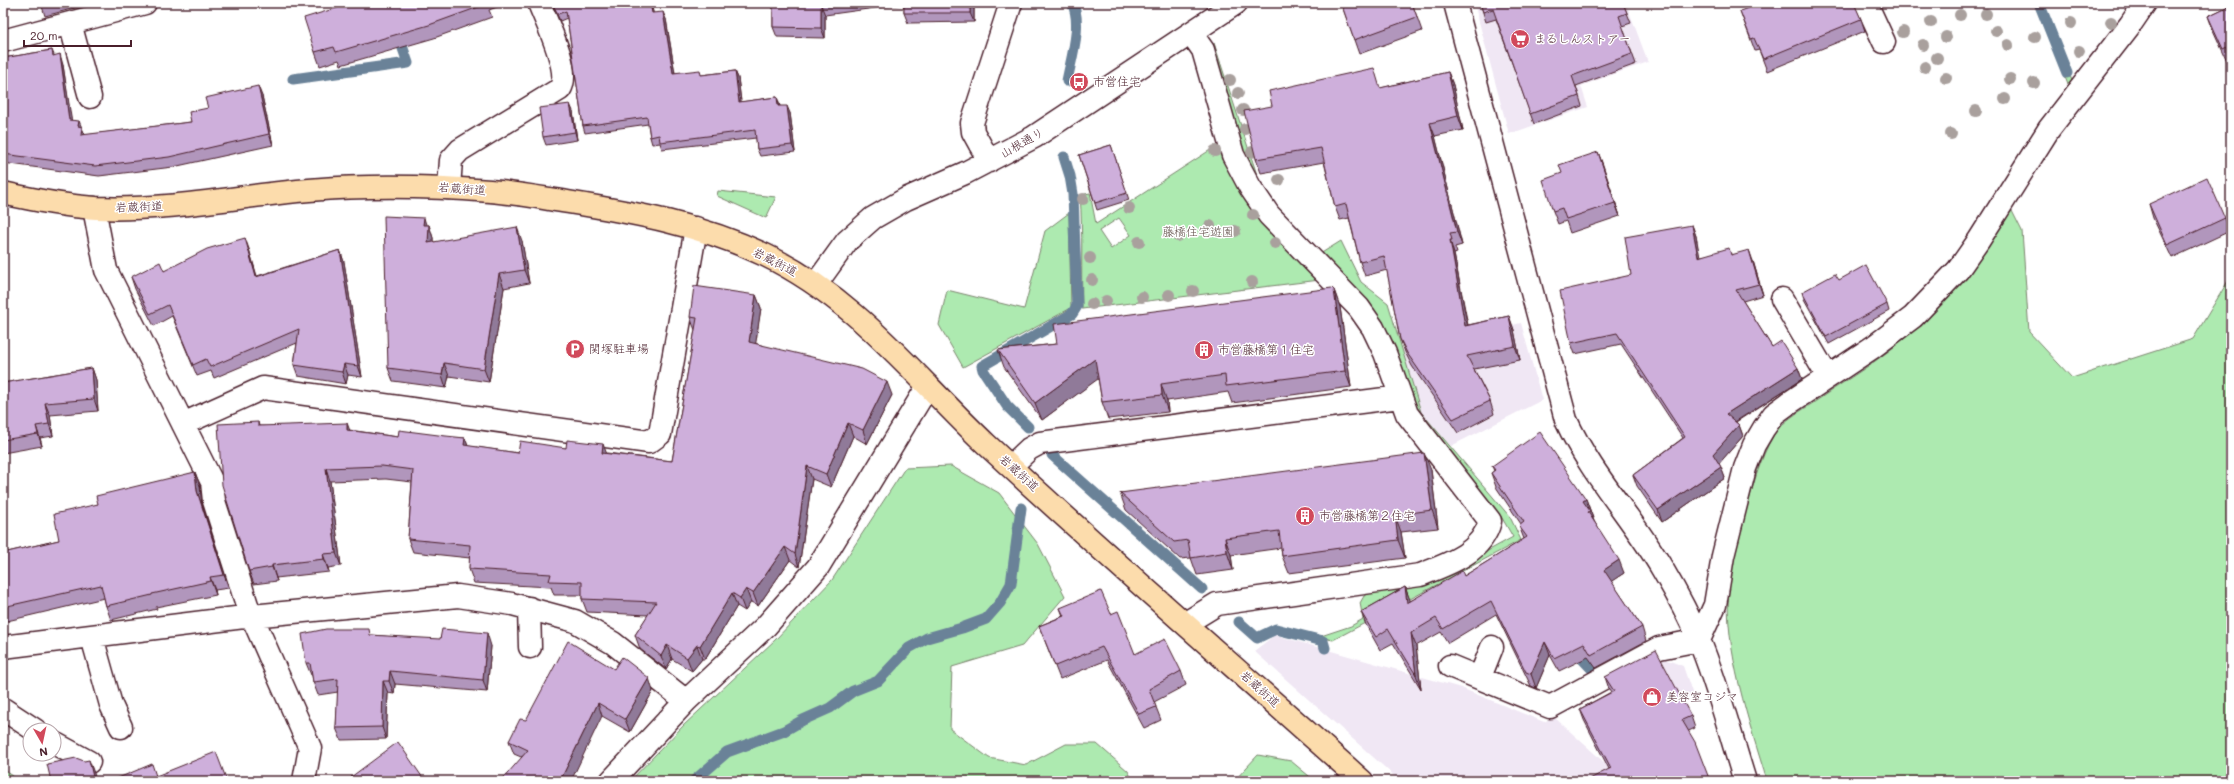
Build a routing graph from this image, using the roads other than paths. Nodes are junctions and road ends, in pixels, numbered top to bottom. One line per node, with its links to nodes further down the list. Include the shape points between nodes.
1 (145, 3): 8 (street)
2 (539, 3): 14 (street, via 562,65 564,84 560,89 460,150 450,160)
3 (1011, 3): 13 (street, via 972,123 973,132)
4 (1236, 3): 9 (street, 山根通り)
5 (1455, 3): 29 (street, via 1566,420 1578,447 1663,570)
6 (1866, 3): 11 (street)
7 (2145, 3): 20 (street, via 2049,128 1958,270 1912,317)
8 (70, 23): 10 (street); 12 (street)
9 (1191, 33): 13 (street, 山根通り, via 1034,137); 22 (street, via 1203,50 1233,155 1250,187 1269,215 1359,308 1373,328 1385,353)
10 (3, 41)
11 (1884, 42)
12 (90, 97)
13 (989, 161): 18 (street, 山根通り, via 906,198 872,218 847,240)
14 (449, 188): 16 (main road, 岩蔵街道, via 363,186 282,192 174,205); 17 (main road, 岩蔵街道, via 497,192 634,213)
15 (3, 193): 16 (main road, 岩蔵街道)
16 (94, 208): 23 (street, via 106,270)
17 (696, 228): 18 (main road, 岩蔵街道, via 766,256); 23 (street, via 660,434 649,442 263,388)
18 (816, 284): 21 (main road, 岩蔵街道, via 876,332)
19 (1782, 299): 20 (street)
20 (1828, 377): 29 (street, via 1774,414 1754,445 1731,520 1715,605)
21 (928, 386): 24 (main road, 岩蔵街道); 35 (street, via 818,567 766,626)
22 (1400, 397): 24 (street, via 1040,444 1029,449); 27 (street, via 1413,424 1490,521 1486,534 1475,548 1445,565 1420,574 1217,604)
23 (182, 424): 26 (street, via 212,482 214,501)
24 (1011, 466): 27 (main road, 岩蔵街道)
25 (529, 608): 26 (street, via 458,596); 31 (street); 35 (street, via 575,621 613,642)
26 (252, 616): 28 (street); 41 (street, via 310,748)
27 (1186, 623): 43 (main road, 岩蔵街道)
28 (92, 637): 30 (street); 38 (street, via 111,705)
29 (1699, 640): 34 (street, via 1659,648 1550,707); 44 (street)
30 (3, 647)
31 (530, 647)
32 (1492, 647): 34 (street)
33 (1450, 666): 34 (street)
34 (1480, 677)
35 (686, 701): 42 (street)
36 (3, 709): 37 (street)
37 (23, 722)
38 (121, 727)
39 (62, 747): 40 (street)
40 (89, 762)
41 (304, 781)
42 (611, 781)
43 (1362, 781)
44 (1745, 781)

